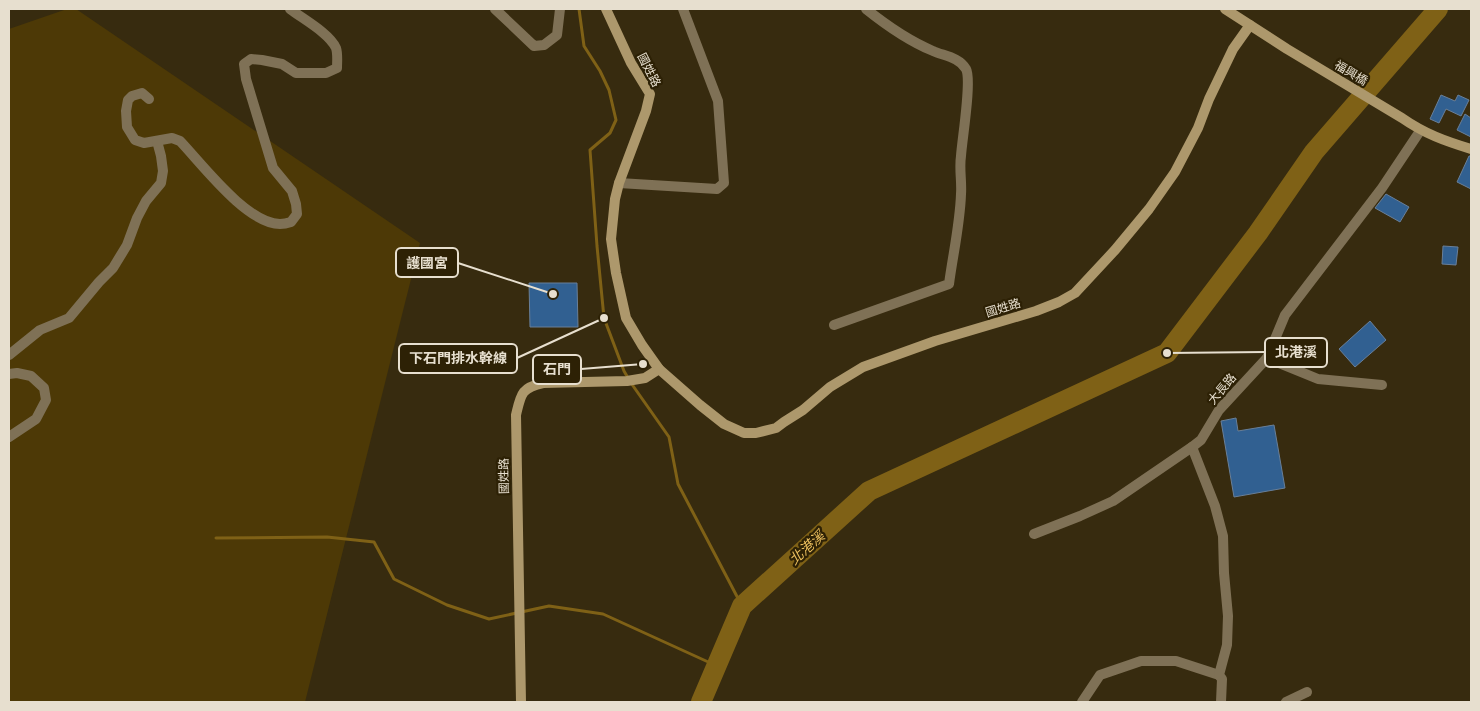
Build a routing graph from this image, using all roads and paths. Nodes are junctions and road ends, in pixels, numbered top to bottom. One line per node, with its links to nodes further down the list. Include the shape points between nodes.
1 (290, 9): 11 (street, via 330,40 338,58 337,68 315,74 296,73 282,64 262,60 251,59 244,64 273,168 292,192 296,204 297,214 291,222 280,224 259,218 228,193 180,142 172,138)
2 (495, 9): 3 (street, via 534,46 544,45 557,35)
3 (560, 9)
4 (606, 9): 13 (street, 國姓路, via 631,63 650,94)
5 (683, 9): 13 (street, via 718,101 724,183 717,188)
6 (866, 9): 14 (street, via 900,34 950,57 966,69 967,100 960,159 962,192 949,284)
7 (1225, 9): 8 (street)
8 (1250, 25): 10 (street, 福興橋); 17 (street, 國姓路, via 1233,49 1175,172 1115,250 1075,292 1059,302 863,367 776,428 756,434 744,433 724,424)
9 (149, 99): 11 (street, via 142,93 128,100 127,127 135,140 144,143)
10 (1420, 130): 12 (street); 16 (street, 大長路, via 1382,188 1285,315)
11 (157, 141): 15 (street, via 163,171 161,183 146,201 114,268 69,318 40,330)
12 (1471, 150)
13 (619, 183): 17 (street, 國姓路, via 611,239 616,273 626,318)
14 (834, 325)
15 (9, 355)
16 (1267, 358): 19 (street, via 1318,379); 21 (street, 大長路, via 1219,410 1202,440)
17 (659, 369): 25 (street, 國姓路, via 645,378 627,381 543,383 520,395 516,415 516,454)
18 (9, 374): 20 (street, via 31,376 44,388 46,400 36,419)
19 (1382, 385)
20 (9, 437)
21 (1192, 446): 22 (street, 大長路, via 1113,500); 23 (street, via 1224,536 1228,645)
22 (1034, 534)
23 (1219, 675): 26 (street, via 1176,661 1141,661 1100,675); 27 (street, via 1222,679)
24 (1307, 692): 28 (street)
25 (521, 702)
26 (1082, 702)
27 (1221, 702)
28 (1286, 702)

